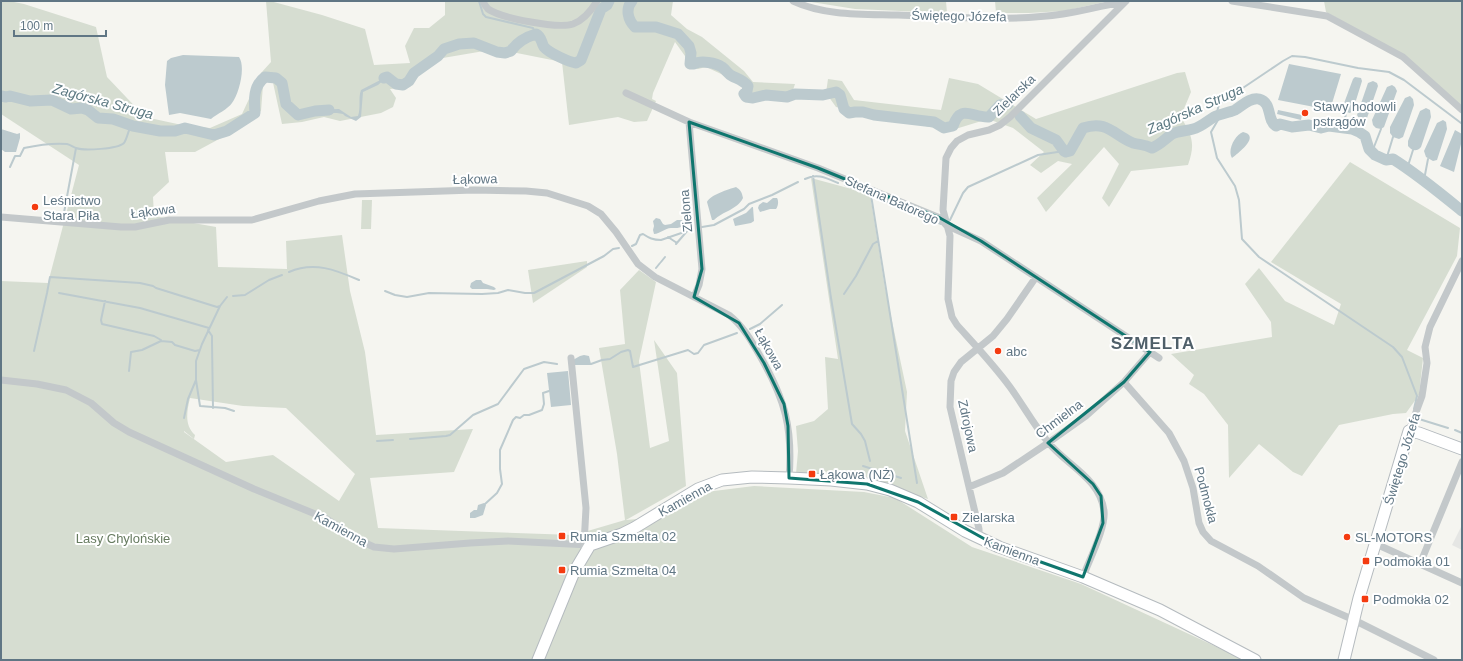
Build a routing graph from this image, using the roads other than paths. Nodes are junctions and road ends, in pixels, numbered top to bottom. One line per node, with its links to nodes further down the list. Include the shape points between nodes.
1 (483, 1): 2 (street, via 487,8 498,14 564,26 585,17)
2 (597, 1)
3 (793, 1): 4 (street, Świętego Józefa, via 818,9 858,14 993,18 1063,14)
4 (1126, 1): 10 (street, Zielarska, via 1010,117 994,128 968,135 951,148 946,158 943,210)
5 (1232, 1): 7 (street, via 1327,16 1403,57)
6 (626, 93): 8 (street, Stefana Batorego)
7 (1462, 110)
8 (689, 122): 10 (street, Stefana Batorego, via 886,195 940,218); 13 (street, Zielona, via 702,269)
9 (1, 218): 13 (street, Łąkowa, via 135,227 170,220 252,220 319,201 355,194 474,190 533,192 588,206 601,214 638,264 655,277)
10 (946, 225): 12 (street, Stefana Batorego, via 981,241); 14 (street, Zielarska, via 950,236 949,307 957,325)
11 (1462, 261): 20 (street, Świętego Józefa, via 1430,327 1425,346 1427,363 1422,396)
12 (1036, 277): 14 (street, Zdrojowa, via 1008,319); 15 (street, Stefana Batorego)
13 (694, 296): 24 (street, Łąkowa, via 739,323 764,363 784,404 790,459)
14 (978, 348): 21 (street, Zielarska, via 1010,387); 25 (street, Zdrojowa, via 961,362 954,372 950,394 950,407)
15 (1150, 352): 17 (street, Stefana Batorego); 19 (street, Chmielna)
16 (571, 358): 28 (street, via 586,508)
17 (1159, 358)
18 (1, 380): 28 (street, Kamienna, via 66,390 91,403 114,424 129,432 325,518 374,547 394,549 508,542)
19 (1124, 382): 21 (street, Chmielna, via 1086,416); 32 (street, Podmokła, via 1169,432 1193,488 1199,523 1211,541 1258,566 1304,598)
20 (1409, 431): 22 (street); 27 (street, Świętego Józefa)
21 (1048, 443): 25 (street, Chmielna, via 1004,473); 30 (street, Zielarska, via 1094,484 1104,511 1103,523)
22 (1462, 449)
23 (1462, 462): 29 (street)
24 (788, 478): 26 (street, Kamienna, via 858,483 890,490 918,502); 28 (street, Kamienna, via 745,478 713,483 634,528)
25 (969, 487): 26 (street, Zdrojowa, via 979,529)
26 (978, 538): 30 (street, Kamienna, via 1015,554)
27 (1376, 544): 29 (street); 32 (street, Świętego Józefa)
28 (587, 545): 33 (street)
29 (1420, 564): 31 (street)
30 (1083, 576): 34 (street, Kamienna, via 1160,610)
31 (1462, 583)
32 (1354, 620): 35 (street, Świętego Józefa); 36 (street, Podmokła)
33 (538, 660)
34 (1255, 660)
35 (1344, 660)
36 (1434, 660)

